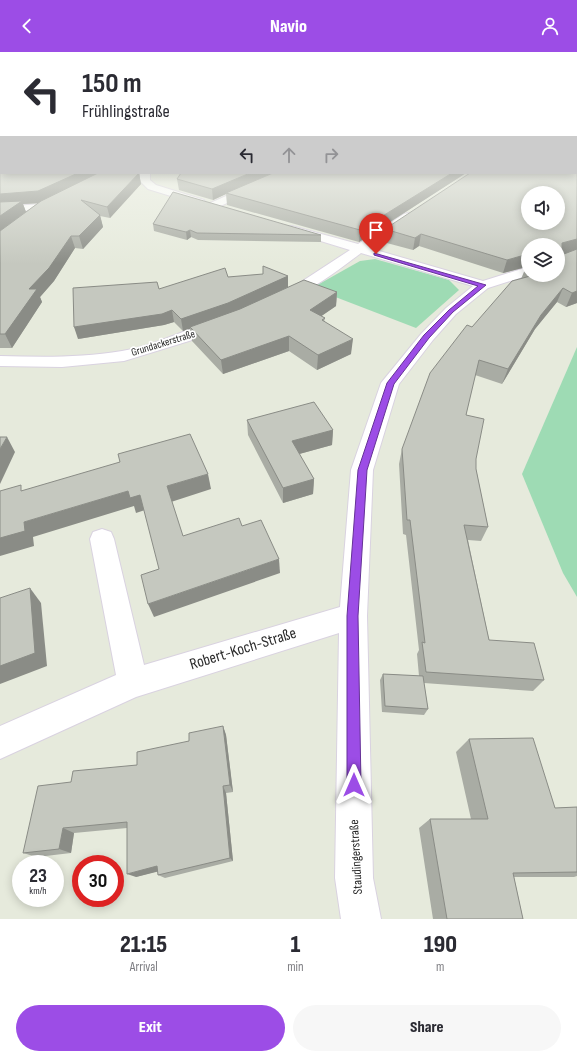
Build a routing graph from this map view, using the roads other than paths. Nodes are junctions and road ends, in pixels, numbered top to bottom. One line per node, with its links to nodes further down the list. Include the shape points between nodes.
1 (147, 182): 3 (street, via 152,187)
2 (265, 182): 3 (street)
3 (212, 206): 7 (street)
4 (41, 207): 6 (street)
5 (420, 208): 9 (street)
6 (0, 210)
7 (227, 210)
8 (279, 225): 9 (street)
9 (361, 249): 11 (street); 12 (street, via 303,287)
10 (521, 273): 11 (street, Staudingerstraße)
11 (483, 285): 16 (street, Staudingerstraße, via 451,311 390,383 362,470)
12 (275, 301)
13 (235, 319): 14 (street, Grundackerstraße, via 124,356 62,362)
14 (0, 361)
15 (102, 538): 17 (street)
16 (352, 616): 17 (street, Robert-Koch-Straße); 19 (street, Staudingerstraße, via 354,878)
17 (134, 683): 18 (street, Robert-Koch-Straße)
18 (0, 743)
19 (361, 919)

